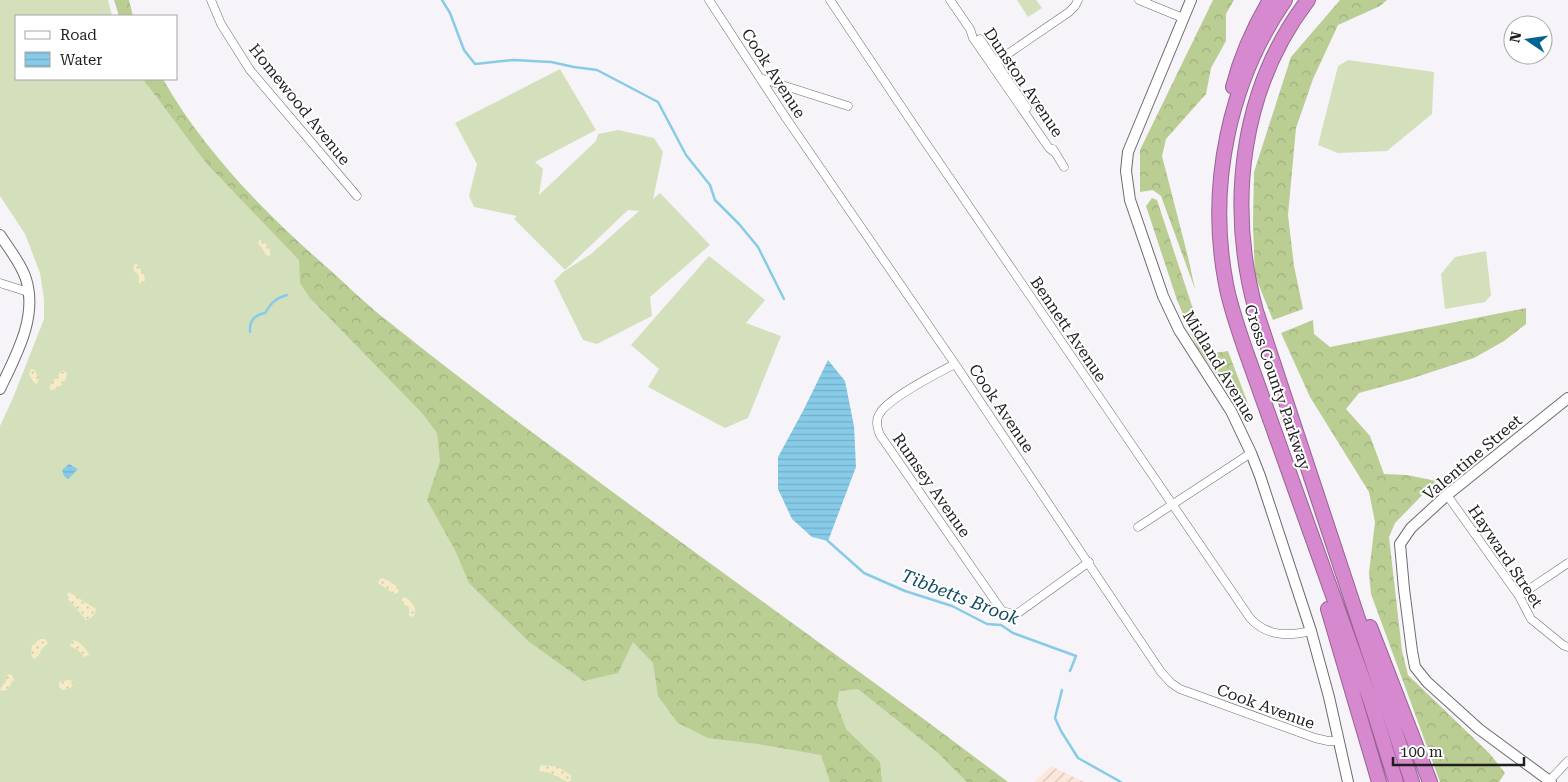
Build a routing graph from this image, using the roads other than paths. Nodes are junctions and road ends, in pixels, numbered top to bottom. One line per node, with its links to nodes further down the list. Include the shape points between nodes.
1 (211, 0): 19 (street, Homewood Avenue, via 221,24 250,70)
2 (709, 0): 14 (street, Cook Avenue)
3 (830, 0): 28 (street, Bennett Avenue)
4 (950, 0): 12 (street, Dunston Avenue)
5 (1078, 0): 13 (street, via 1068,12)
6 (1139, 0): 11 (street)
7 (1191, 0): 11 (street, Midland Avenue)
8 (1270, 0): 16 (highway, via 1238,68)
9 (1285, 0): 16 (highway, Cross County Parkway, via 1254,54)
10 (1308, 0): 33 (highway, Cross County Parkway, via 1273,56 1257,99 1243,170 1242,233 1245,265 1256,312)
11 (1183, 18): 26 (street, Midland Avenue, via 1131,143 1126,161 1126,181 1145,246 1171,313 1231,411)
12 (970, 29): 13 (street, Dunston Avenue, via 978,35); 17 (street, Dunston Avenue, via 992,66 1048,148)
13 (996, 62): 17 (street, Dunston Avenue)
14 (760, 78): 15 (street); 23 (street, Cook Avenue)
15 (848, 106)
16 (1230, 125): 30 (highway, Cross County Parkway, via 1221,173 1219,208 1226,284 1245,349)
17 (1054, 152): 18 (street, Dunston Avenue)
18 (1064, 167)
19 (358, 196)
20 (0, 235): 22 (street, via 26,279)
21 (0, 283): 22 (street)
22 (28, 292): 24 (street, via 27,326)
23 (955, 364): 31 (street, Cook Avenue); 31 (street, Rumsey Avenue, via 891,402 880,412 877,429 1002,611 1014,614)
24 (0, 389)
25 (1568, 398): 27 (street, Valentine Street)
26 (1251, 453): 28 (street); 35 (street, Midland Avenue)
27 (1447, 495): 34 (street, Hayward Street); 43 (street, Valentine Street, via 1411,528 1400,544 1415,667 1479,729)
28 (1172, 504): 29 (street); 35 (street, Bennett Avenue, via 1254,623 1276,634)
29 (1138, 527)
30 (1310, 533): 39 (highway, via 1324,597); 40 (highway, Cross County Parkway)
31 (1089, 562): 37 (street, Cook Avenue, via 1171,683 1315,738)
32 (1568, 563): 34 (street)
33 (1342, 568): 41 (highway, Cross County Parkway); 42 (highway, via 1373,633)
34 (1519, 596): 36 (street, Hayward Street, via 1531,619)
35 (1311, 631): 37 (street, Midland Avenue)
36 (1568, 647)
37 (1339, 741): 44 (street, Midland Avenue)
38 (1568, 761): 43 (street)
39 (1378, 779)
40 (1395, 779)
41 (1411, 779)
42 (1429, 779)
43 (1550, 781)
44 (1348, 782)

